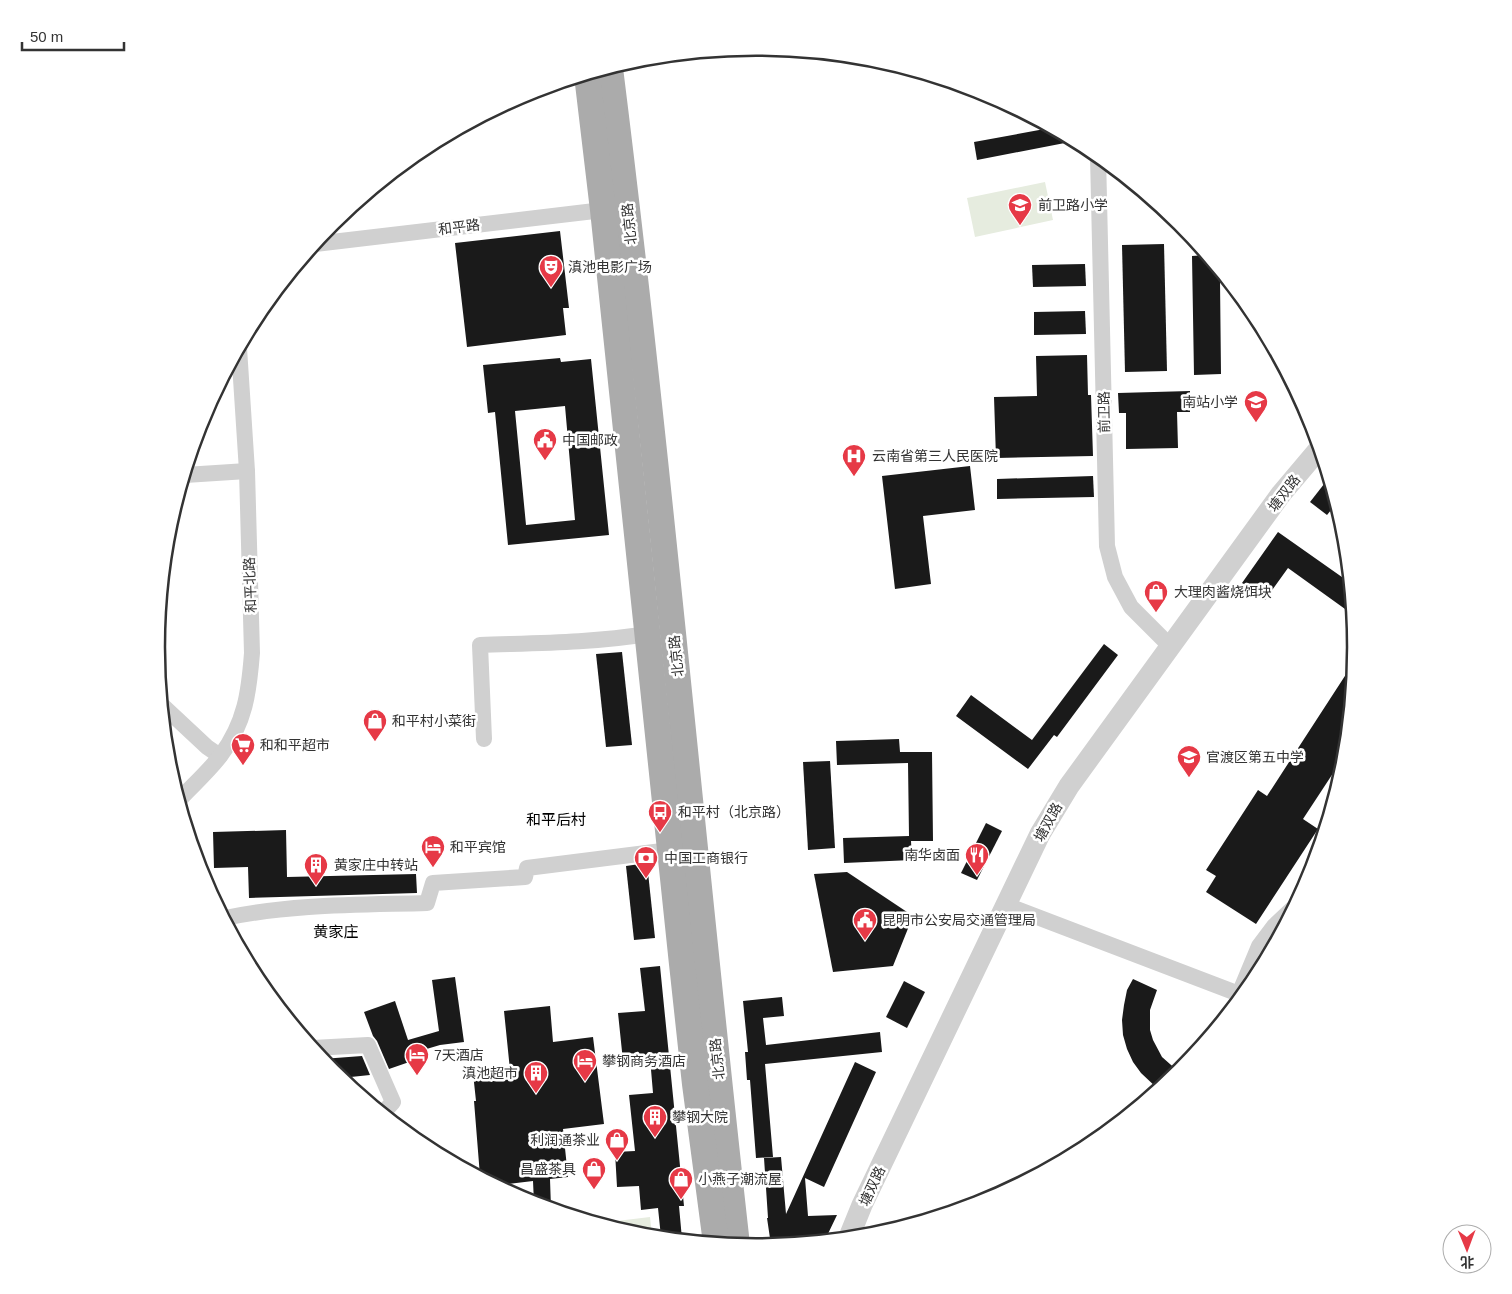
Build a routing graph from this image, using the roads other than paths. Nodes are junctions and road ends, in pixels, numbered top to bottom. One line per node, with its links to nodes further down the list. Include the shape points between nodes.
1 (611, 74): 26 (main road, 北京路, via 660,503)
2 (588, 81): 4 (main road, 北京路)
3 (1098, 166): 11 (street, 前卫路, via 1107,546 1115,577 1131,607)
4 (603, 210): 5 (street, 和平路); 10 (main road, 北京路)
5 (325, 243)
6 (240, 360): 8 (street, 和平北路)
7 (1314, 455): 11 (street, 塘双路)
8 (247, 472): 9 (street); 14 (street, 和平北路, via 250,683 236,731)
9 (191, 475)
10 (647, 634): 13 (street, via 580,641 480,645); 16 (main road, 北京路)
11 (1170, 646): 17 (street, 塘双路, via 1069,786 1040,834)
12 (169, 712): 14 (street)
13 (484, 739)
14 (220, 756): 15 (street, 和平北路)
15 (184, 795)
16 (670, 850): 18 (street, via 527,868 524,877 433,883 427,903 304,907); 25 (main road, 北京路)
17 (1006, 905): 21 (street); 24 (street, 塘双路)
18 (231, 917)
19 (1279, 921): 20 (street, via 1259,946)
20 (1247, 975)
21 (1235, 992)
22 (322, 1048): 23 (street, via 368,1045 393,1102)
23 (387, 1109)
24 (852, 1229)
25 (715, 1236)
26 (736, 1237)

